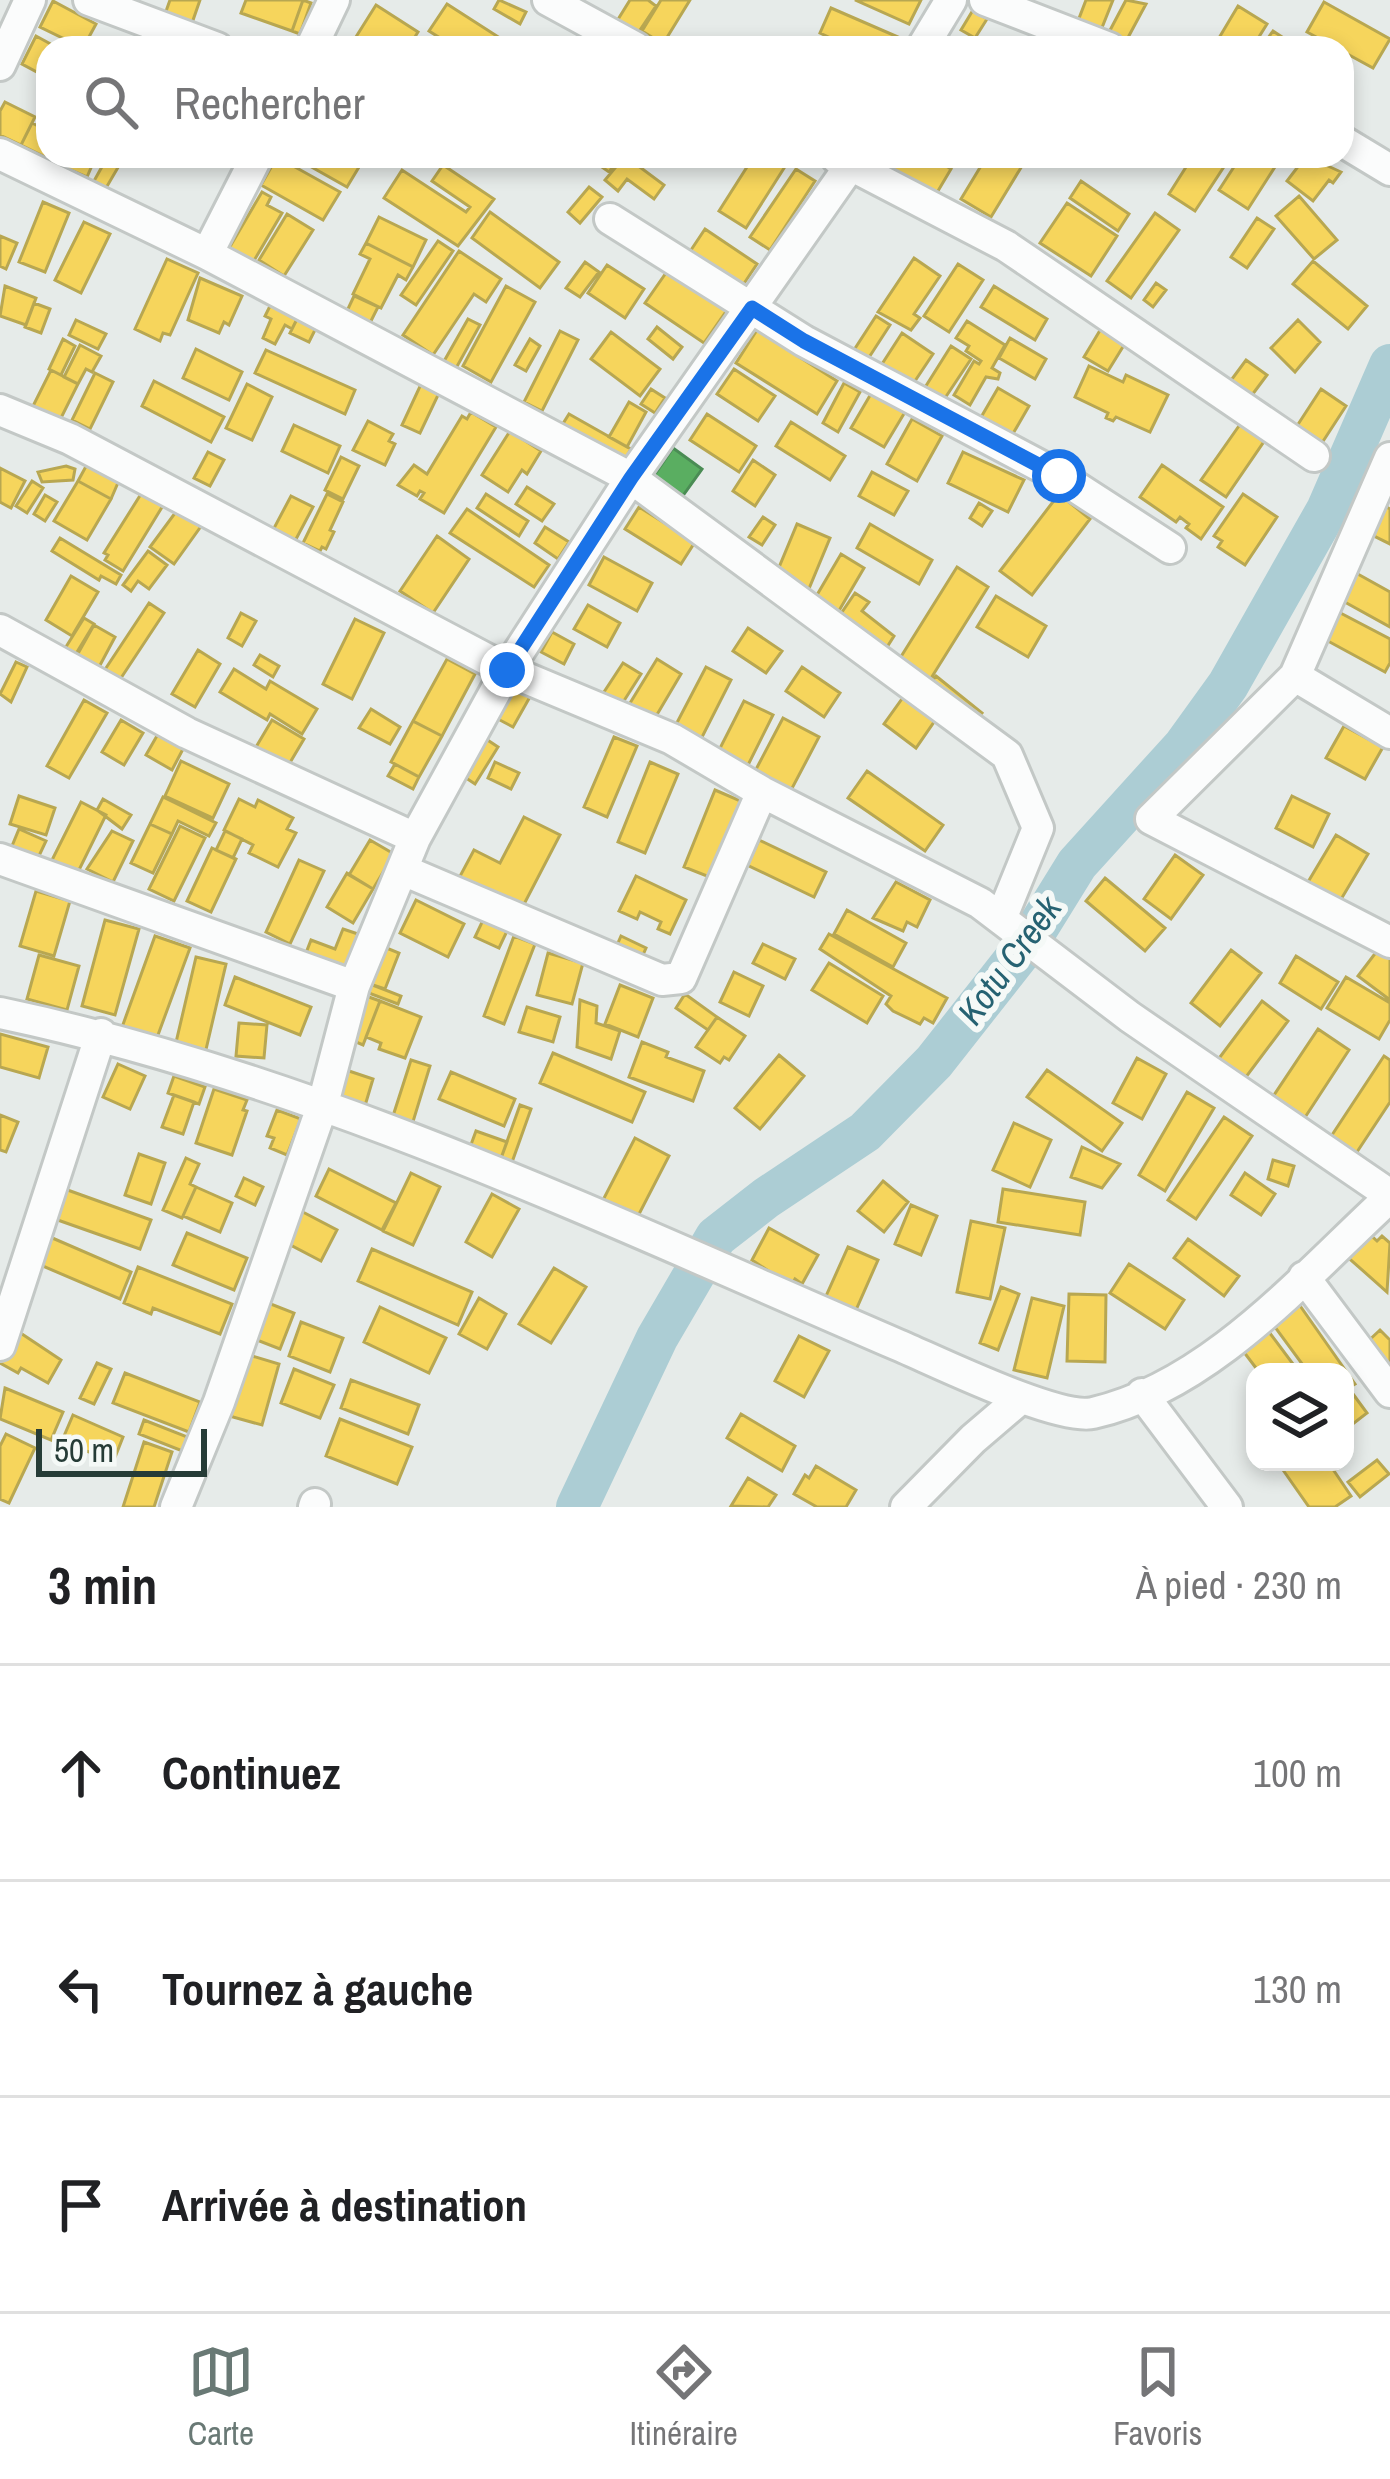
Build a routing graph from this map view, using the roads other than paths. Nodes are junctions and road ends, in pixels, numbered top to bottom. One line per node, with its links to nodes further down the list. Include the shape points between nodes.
1 (30, 0): 12 (street)
2 (89, 0): 7 (street)
3 (334, 0): 8 (street)
4 (548, 0): 9 (street)
5 (951, 0): 10 (street)
6 (985, 0): 11 (street)
7 (185, 36)
8 (316, 36)
9 (614, 36)
10 (929, 36)
11 (1078, 36)
12 (0, 64)
13 (1354, 148): 18 (street)
14 (0, 154): 20 (street)
15 (251, 168): 20 (street)
16 (841, 168): 21 (street)
17 (863, 168): 23 (street, via 1006,246)
18 (1390, 170)
19 (610, 219): 21 (street)
20 (207, 254): 25 (street)
21 (752, 308): 25 (street); 26 (street, via 1059,476)
22 (0, 410): 28 (street, via 70,439)
23 (1314, 456)
24 (1390, 458): 29 (street)
25 (631, 478): 28 (street); 35 (street, via 1007,754 1038,828)
26 (1170, 548)
27 (0, 630): 32 (street, via 188,733)
28 (507, 670): 31 (street, via 672,739); 32 (street)
29 (1295, 676): 30 (street); 36 (street, via 1151,819)
30 (1390, 733)
31 (762, 793): 34 (street, via 681,978 662,980); 35 (street)
32 (415, 838): 34 (street)
33 (0, 859): 37 (street)
34 (403, 870): 37 (street)
35 (1001, 919): 41 (street)
36 (1390, 942)
37 (354, 986): 40 (street)
38 (0, 1012): 39 (street)
39 (101, 1034): 40 (street); 43 (street)
40 (322, 1103): 46 (street); 47 (street)
41 (1390, 1196): 42 (street)
42 (1304, 1276): 44 (street); 45 (street, via 1204,1366)
43 (0, 1345)
44 (1390, 1392)
45 (1142, 1394): 46 (street, via 1089,1414); 49 (street)
46 (1021, 1398): 48 (street)
47 (176, 1507)
48 (906, 1507)
49 (1227, 1507)

